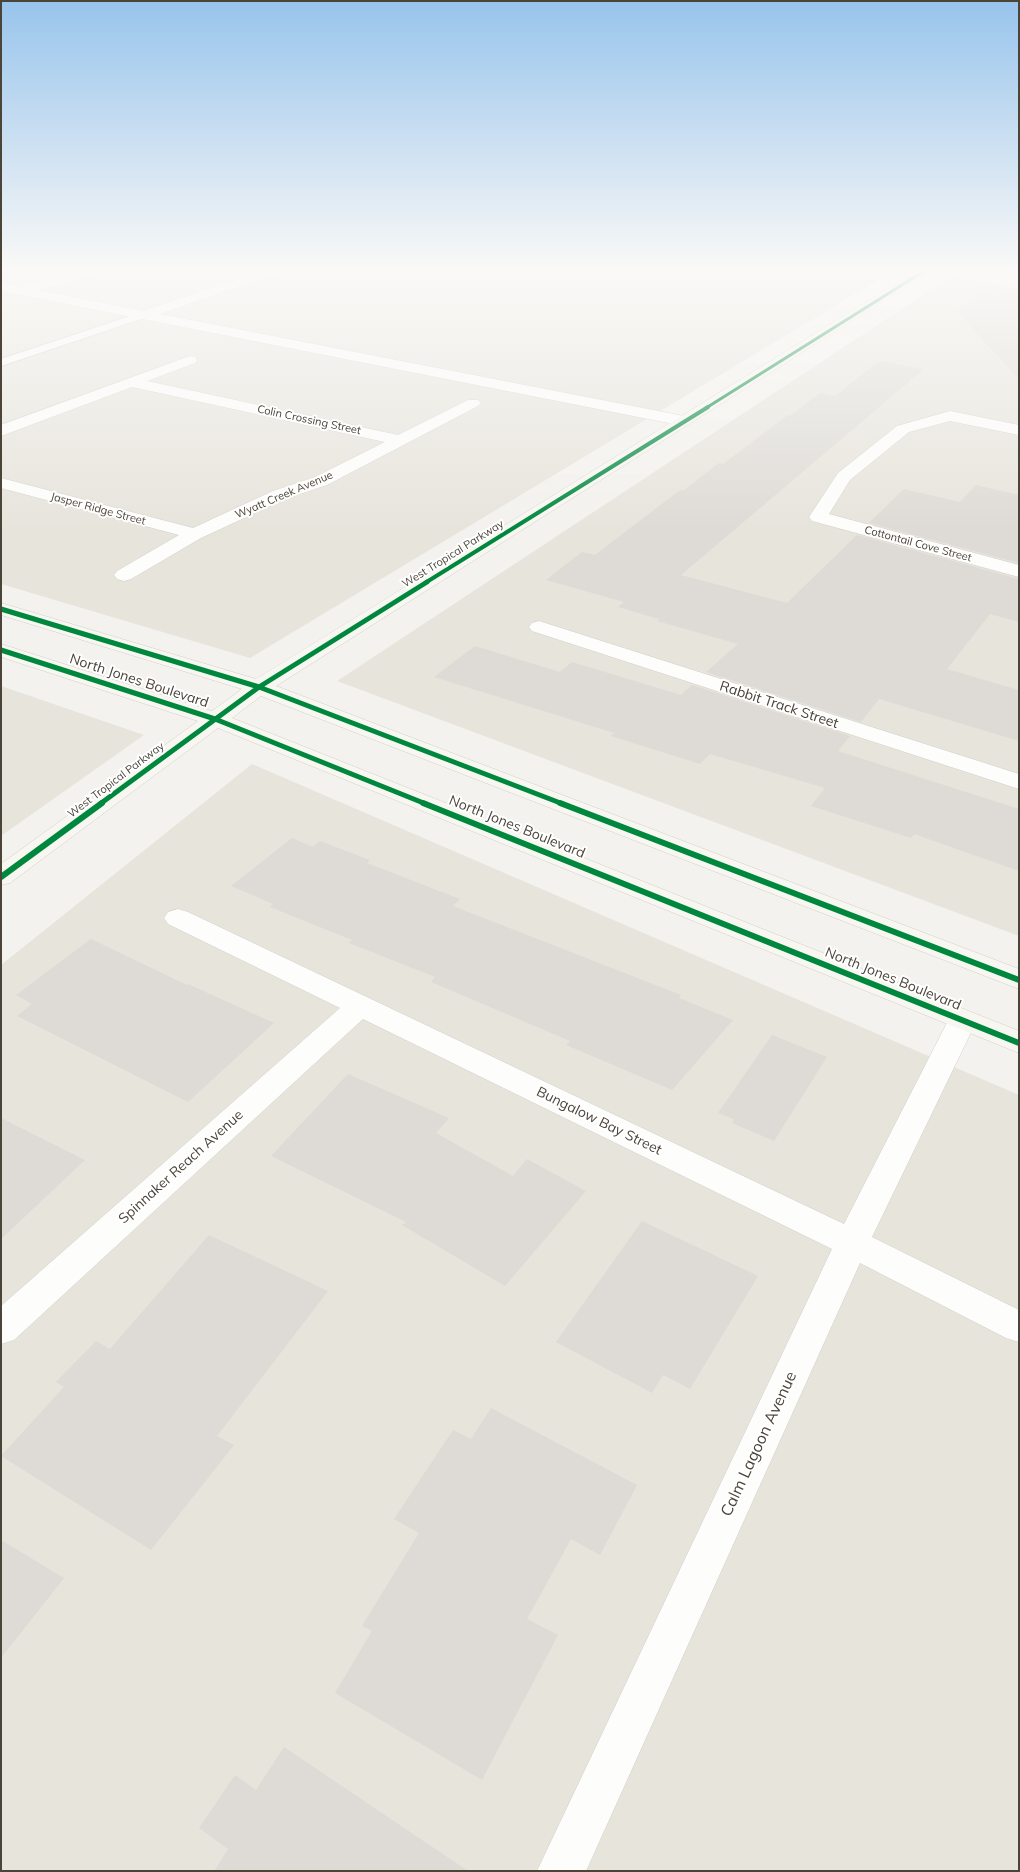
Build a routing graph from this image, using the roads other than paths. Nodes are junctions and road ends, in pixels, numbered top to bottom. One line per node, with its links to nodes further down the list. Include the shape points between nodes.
1 (24, 355): 5 (lane)
2 (350, 355): 8 (street)
3 (788, 355): 8 (main road, West Tropical Parkway)
4 (190, 360): 6 (street)
5 (1, 363)
6 (130, 382): 10 (street); 11 (street, Colin Crossing Street)
7 (473, 403): 11 (street, Wyatt Creek Avenue)
8 (684, 421): 19 (main road, West Tropical Parkway)
9 (1019, 430): 14 (street, Cottontail Cove Street, via 950,416 903,429 844,477 818,517)
10 (1, 431)
11 (399, 440): 13 (street, Wyatt Creek Avenue, via 321,481 279,495)
12 (1, 483): 13 (street, Jasper Ridge Street)
13 (195, 534): 15 (street, Wyatt Creek Avenue)
14 (1019, 571)
15 (124, 575)
16 (1, 609): 19 (main road, North Jones Boulevard)
17 (539, 627): 21 (street, Rabbit Track Street)
18 (1, 650): 20 (main road, North Jones Boulevard)
19 (259, 687): 20 (main road, West Tropical Parkway); 24 (main road, North Jones Boulevard)
20 (215, 719): 22 (main road, West Tropical Parkway); 26 (main road, North Jones Boulevard)
21 (1019, 782)
22 (1, 877)
23 (178, 918): 25 (street, Bungalow Bay Street)
24 (1019, 980)
25 (360, 1006): 28 (street, Bungalow Bay Street); 30 (street, Spinnaker Reach Avenue)
26 (962, 1020): 27 (main road, North Jones Boulevard); 28 (street, Calm Lagoon Avenue)
27 (1019, 1043)
28 (852, 1243): 29 (street, Bungalow Bay Street); 31 (street, Calm Lagoon Avenue)
29 (1019, 1327)
30 (1, 1329)
31 (561, 1871)

